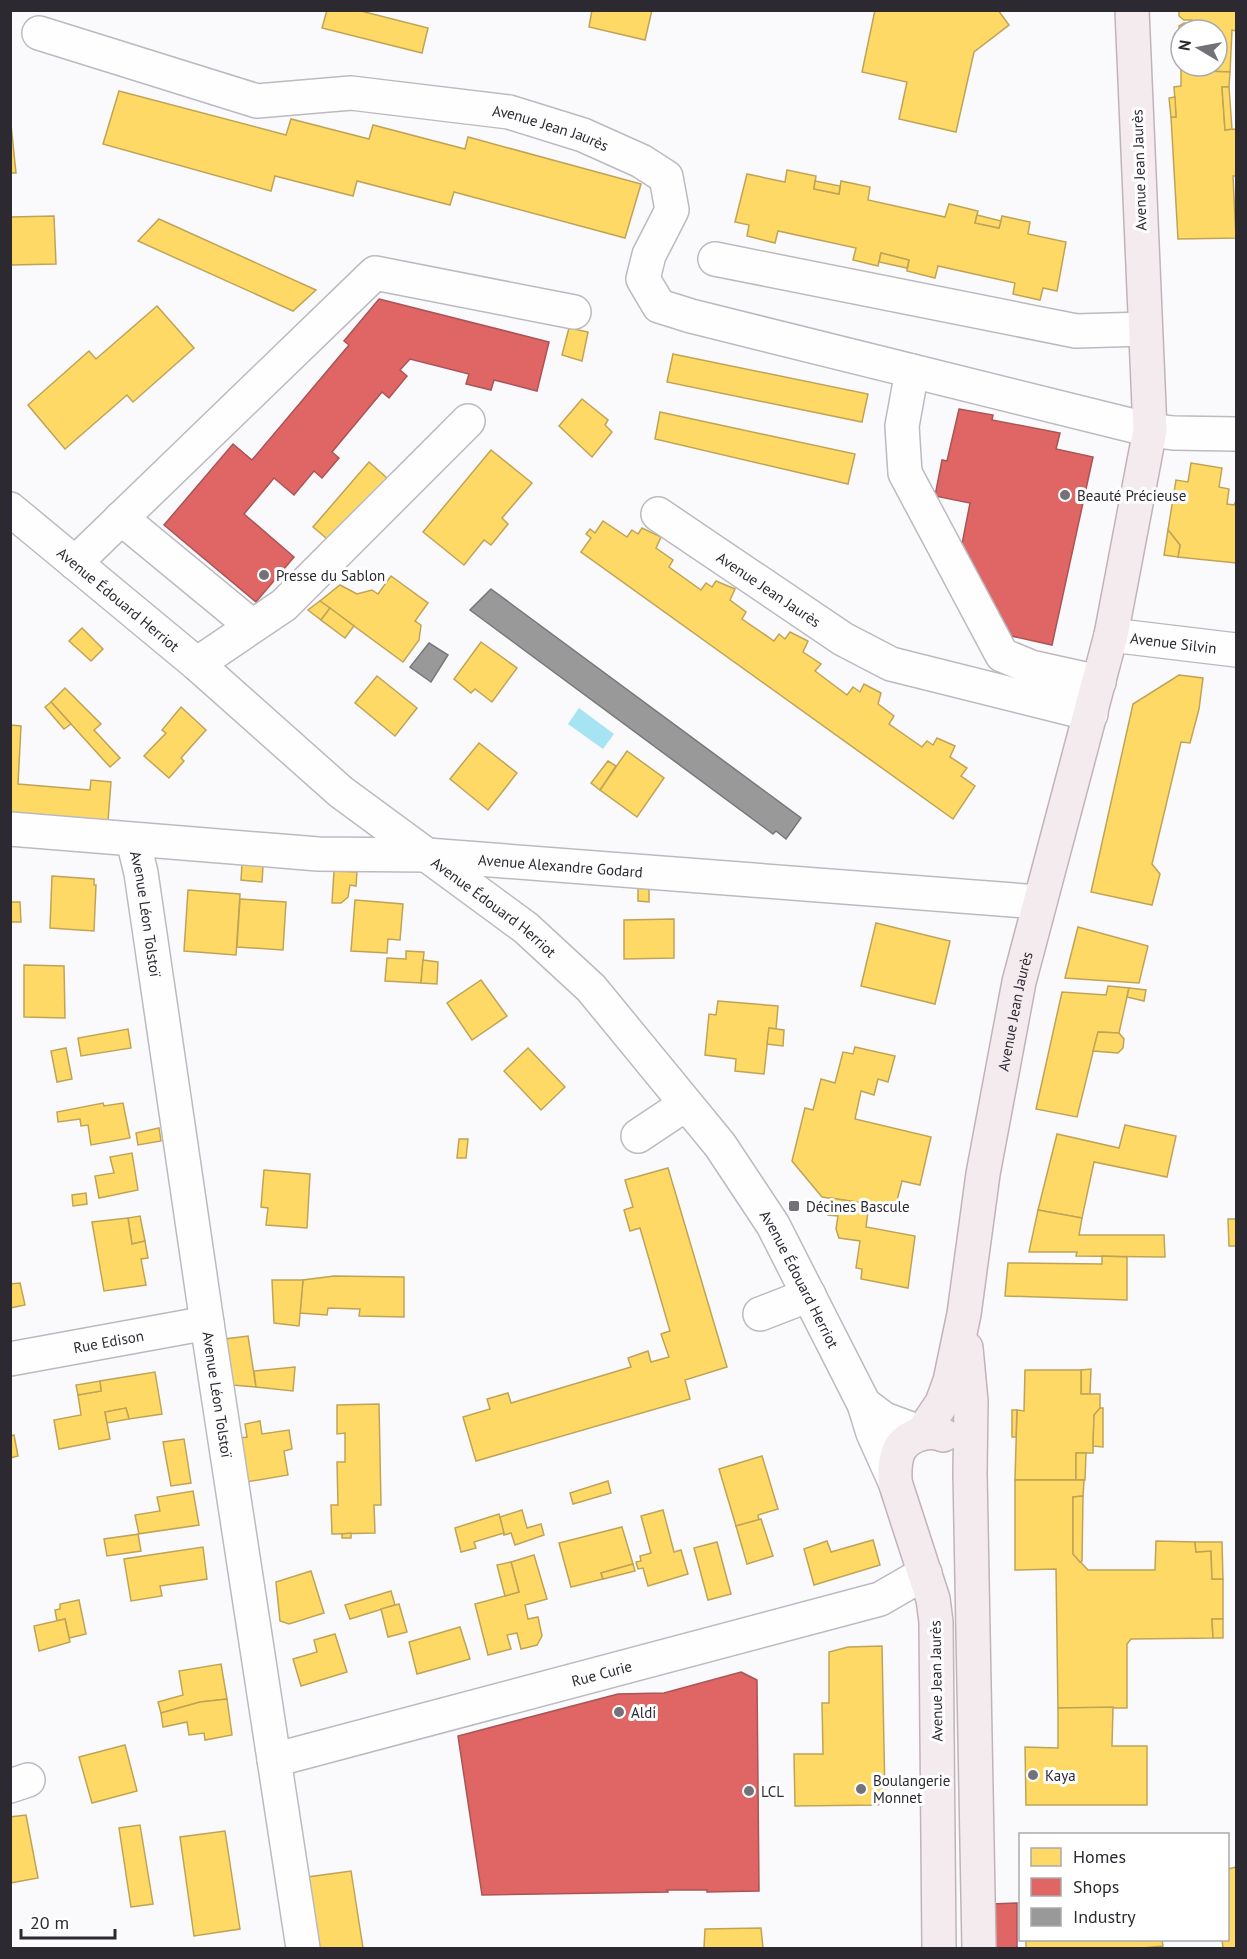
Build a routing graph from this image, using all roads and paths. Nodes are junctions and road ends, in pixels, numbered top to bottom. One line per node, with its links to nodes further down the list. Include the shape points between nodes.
1 (1132, 10): 5 (main road, Avenue Jean Jaurès)
2 (39, 33): 6 (street, Avenue Jean Jaurès, via 257,101 351,93 509,112 583,135 666,177 672,210 643,279 659,306)
3 (715, 259): 5 (street, via 1076,331)
4 (574, 312): 12 (street, via 375,273)
5 (1145, 329): 8 (main road, Avenue Jean Jaurès)
6 (912, 371): 8 (street, Avenue Jean Jaurès); 18 (street, via 902,426 905,473 1002,656 1031,667)
7 (468, 421): 14 (street, via 284,605)
8 (1150, 430): 9 (street); 15 (main road, Avenue Jean Jaurès)
9 (1236, 434)
10 (10, 509): 13 (street, Avenue Édouard Herriot)
11 (657, 514): 19 (street, Avenue Jean Jaurès, via 843,639 891,664)
12 (121, 518): 13 (street); 14 (street)
13 (75, 562): 17 (street, Avenue Édouard Herriot)
14 (252, 627): 17 (street)
15 (1111, 635): 16 (street, Avenue Silvin); 18 (main road, Avenue Jean Jaurès)
16 (1236, 650)
17 (197, 664): 22 (street, Avenue Édouard Herriot, via 341,792)
18 (1099, 682): 19 (main road, Avenue Jean Jaurès)
19 (1091, 714): 23 (main road, Avenue Jean Jaurès)
20 (10, 829): 21 (street, Avenue Alexandre Godard)
21 (133, 840): 22 (street, Avenue Alexandre Godard, via 318,854); 29 (street, Avenue Léon Tolstoï)
22 (427, 855): 23 (street, Avenue Alexandre Godard); 24 (street, Avenue Édouard Herriot, via 526,928 591,988)
23 (1039, 902): 28 (main road, Avenue Jean Jaurès, via 1019,982 983,1174)
24 (686, 1104): 25 (street); 26 (street, Avenue Édouard Herriot, via 720,1145 773,1225)
25 (638, 1136)
26 (809, 1295): 27 (street); 31 (street, Avenue Édouard Herriot)
27 (760, 1314)
28 (964, 1314): 32 (main road, Avenue Jean Jaurès, via 950,1381 942,1403); 33 (main road, Avenue Jean Jaurès, via 971,1401)
29 (207, 1323): 30 (street, Rue Edison); 36 (street, Avenue Léon Tolstoï)
30 (10, 1359)
31 (864, 1404): 32 (street, via 884,1419); 34 (street, Avenue Édouard Herriot)
32 (922, 1433): 33 (main road, Avenue Jean Jaurès, via 937,1432 952,1438 964,1452); 34 (main road, Avenue Jean Jaurès, via 899,1450)
33 (969, 1473): 39 (main road, Avenue Jean Jaurès)
34 (895, 1482): 35 (main road, Avenue Jean Jaurès)
35 (925, 1573): 36 (street, Rue Curie, via 880,1599); 38 (main road, Avenue Jean Jaurès, via 936,1622)
36 (274, 1760): 37 (street, Avenue Léon Tolstoï)
37 (303, 1948)
38 (939, 1948)
39 (979, 1948)

